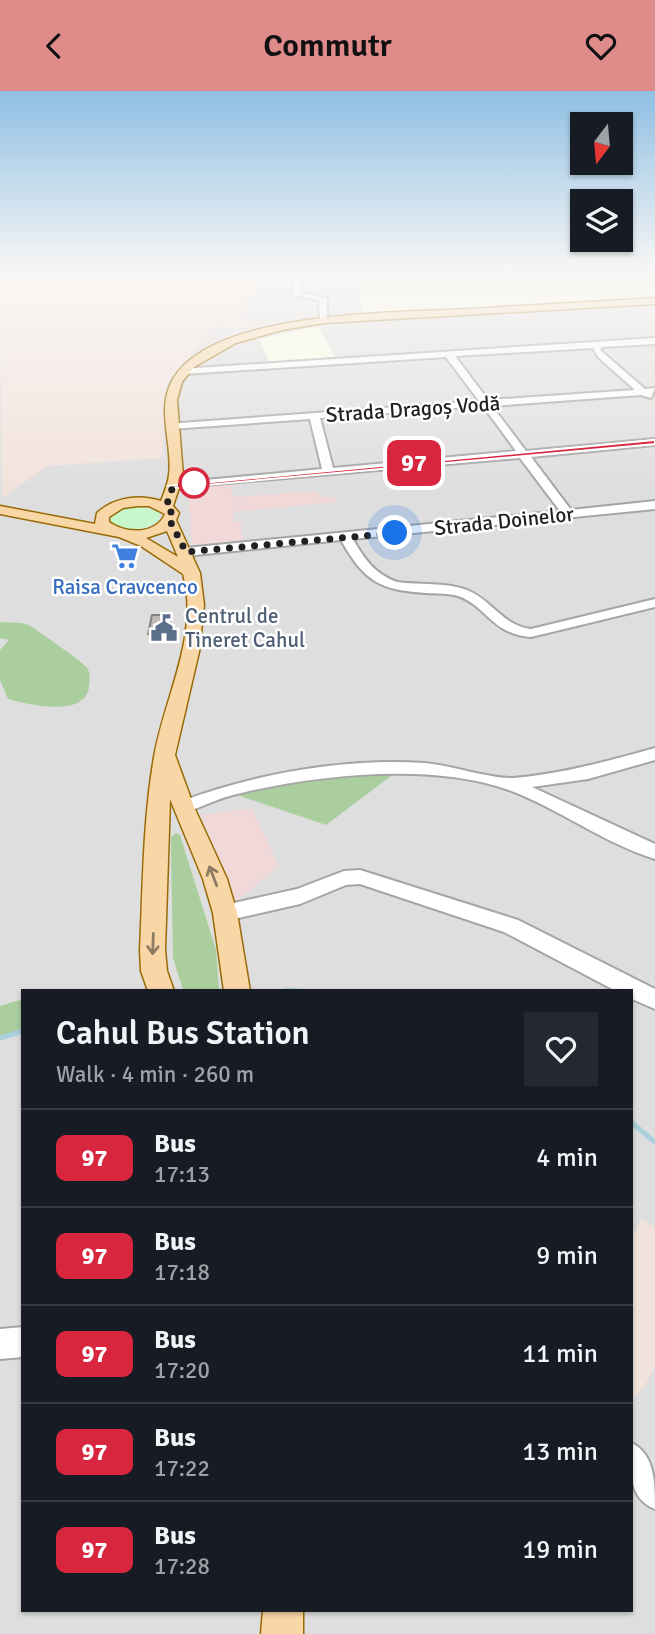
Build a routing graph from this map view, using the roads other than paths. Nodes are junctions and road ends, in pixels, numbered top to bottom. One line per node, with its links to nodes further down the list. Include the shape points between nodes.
1 (231, 344): 5 (main road)
2 (612, 344): 3 (street)
3 (598, 345): 4 (street); 6 (street, via 596,350)
4 (450, 356): 5 (street); 9 (street)
5 (184, 371): 11 (main road, via 173,389)
6 (643, 391): 7 (street, Strada Dragoș Vodă); 8 (street); 9 (street, Strada Dragoș Vodă)
7 (655, 391)
8 (655, 403)
9 (487, 404): 10 (street, Strada Dragoș Vodă); 13 (street)
10 (314, 416): 11 (street, Strada Dragoș Vodă); 14 (street)
11 (171, 426): 15 (main road)
12 (655, 442): 13 (street)
13 (523, 453): 14 (street); 21 (street)
14 (328, 471): 15 (street)
15 (174, 481): 16 (main road); 20 (main road)
16 (136, 501): 19 (main road); 20 (main road, via 151,502)
17 (655, 505): 21 (street, Strada Doinelor)
18 (0, 510): 22 (main road)
19 (103, 513): 22 (main road); 23 (main road, via 102,524)
20 (168, 514): 23 (main road, via 151,532); 25 (main road)
21 (569, 515): 24 (street, Strada Doinelor)
22 (40, 518): 23 (main road)
23 (117, 532): 26 (main road, via 163,553)
24 (346, 538): 25 (street, Strada Doinelor); 27 (street, via 360,566 391,586 462,593 517,632 531,633)
25 (186, 552): 26 (main road)
26 (192, 573): 28 (main road, via 196,627)
27 (655, 603)
28 (166, 754): 31 (main road); 33 (main road)
29 (655, 754): 30 (street, via 588,773)
30 (510, 784): 31 (street, via 443,770 356,769 270,780); 34 (street)
31 (183, 807): 32 (main road)
32 (195, 833): 33 (main road, via 179,825); 35 (main road, one-way to 32)
33 (158, 836): 36 (main road, one-way to 36, via 152,965)
34 (655, 852)
35 (225, 913): 37 (main road); 38 (street, via 360,877 512,926)
36 (160, 989)
37 (237, 989)
38 (655, 1000)
39 (21, 1342): 40 (street)
40 (0, 1344)
41 (633, 1460): 42 (street)
42 (655, 1493)
43 (283, 1612): 44 (main road)
44 (282, 1634)

